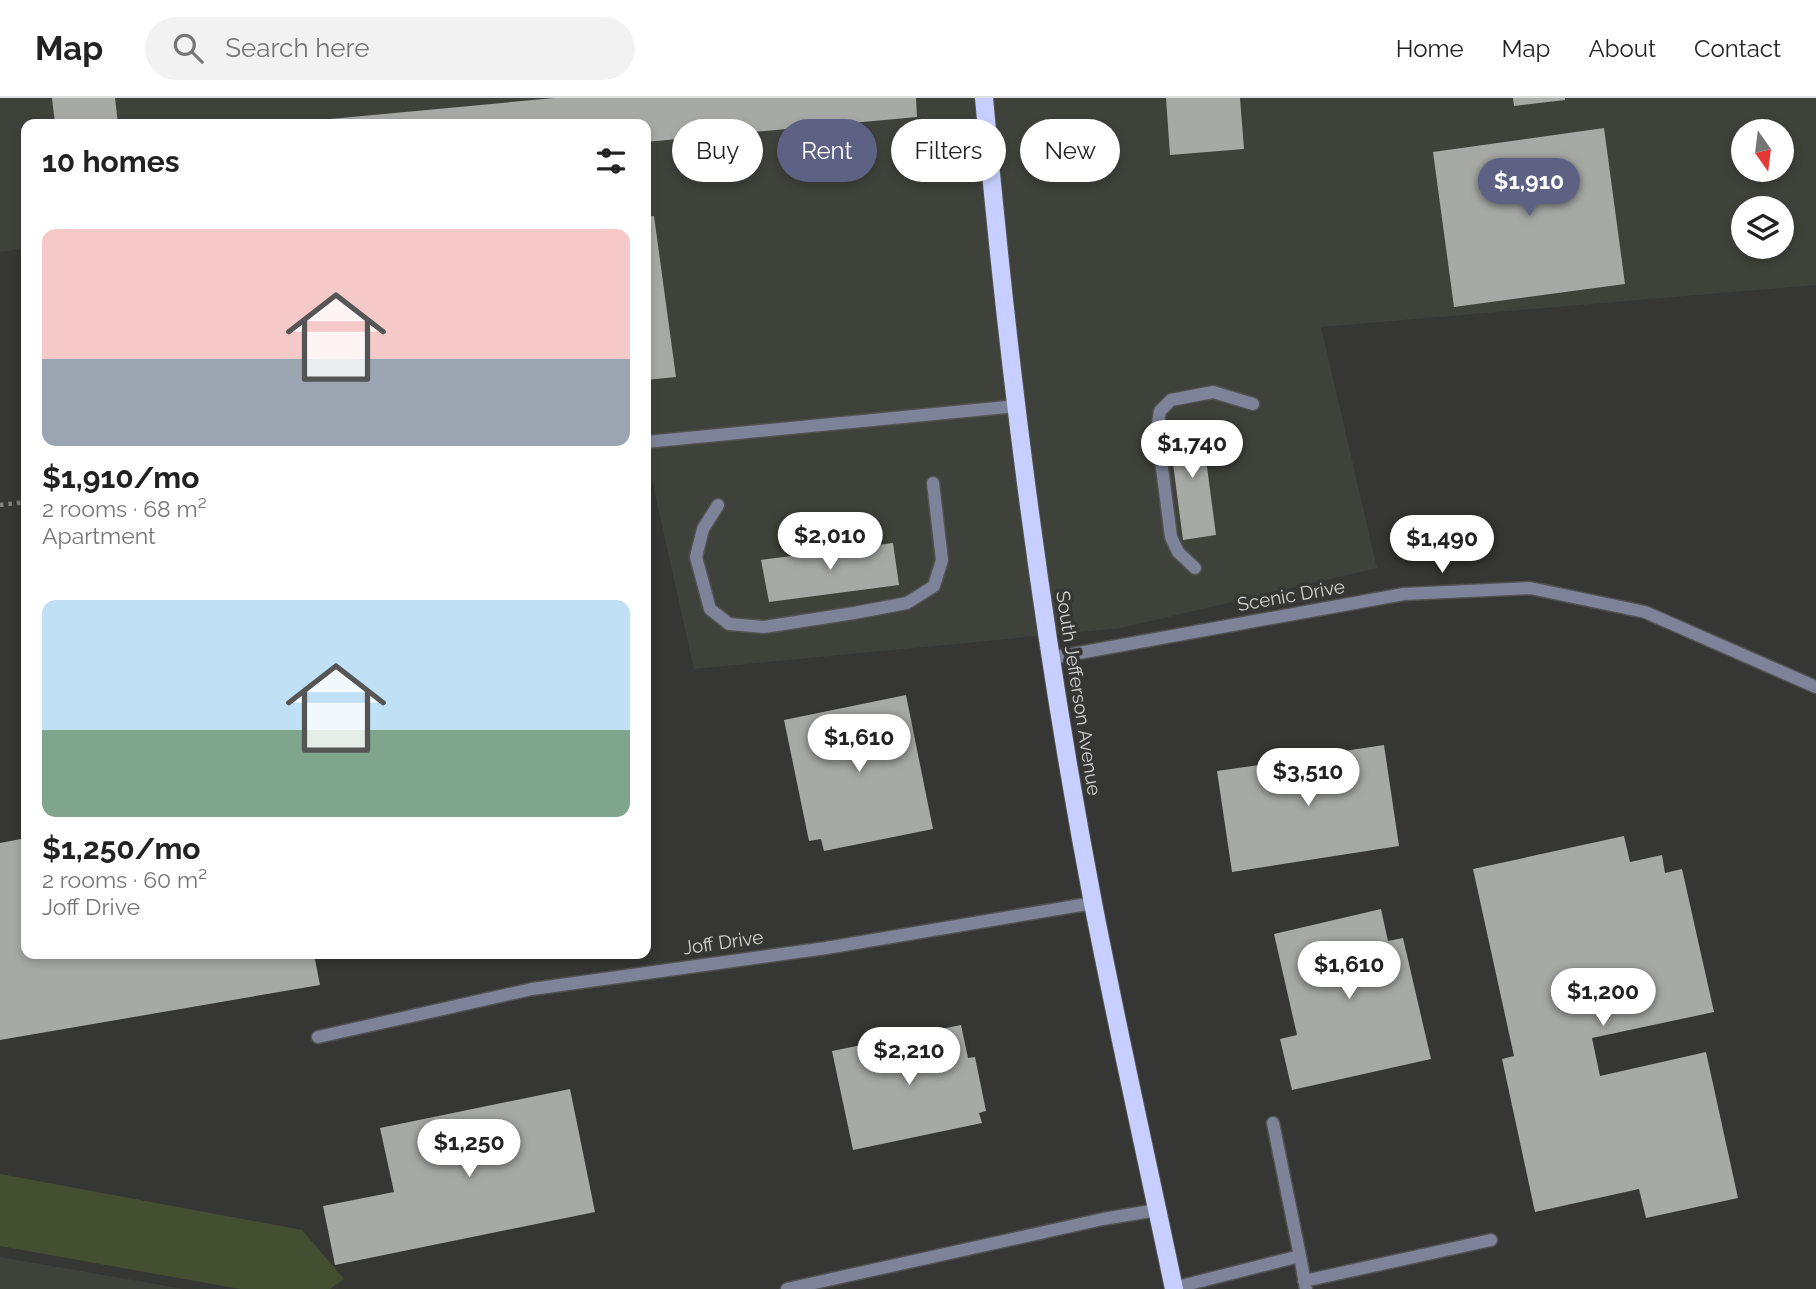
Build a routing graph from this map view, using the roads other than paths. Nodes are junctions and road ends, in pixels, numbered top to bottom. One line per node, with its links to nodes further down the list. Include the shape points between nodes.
1 (984, 98): 3 (main road, South Jefferson Avenue)
2 (1254, 404): 7 (street, via 1213,392 1171,400 1160,411 1157,429 1171,537 1178,552)
3 (1017, 406): 4 (street); 8 (main road, South Jefferson Avenue)
4 (651, 442)
5 (933, 482): 6 (street, via 942,560 934,586 907,603 764,627 729,624 710,609 696,557 703,529)
6 (718, 505)
7 (1195, 568)
8 (1051, 658): 9 (street, Scenic Drive, via 1404,594 1530,589 1645,612); 10 (main road, South Jefferson Avenue)
9 (1816, 687)
10 (1093, 903): 11 (street, Joff Drive, via 826,948 532,989); 13 (main road, South Jefferson Avenue)
11 (318, 1037)
12 (1273, 1123): 15 (street)
13 (1157, 1210): 17 (street); 18 (main road, South Jefferson Avenue)
14 (1491, 1240): 16 (street)
15 (1300, 1256): 16 (street); 18 (street)
16 (1305, 1285)
17 (786, 1289)
18 (1173, 1289)

